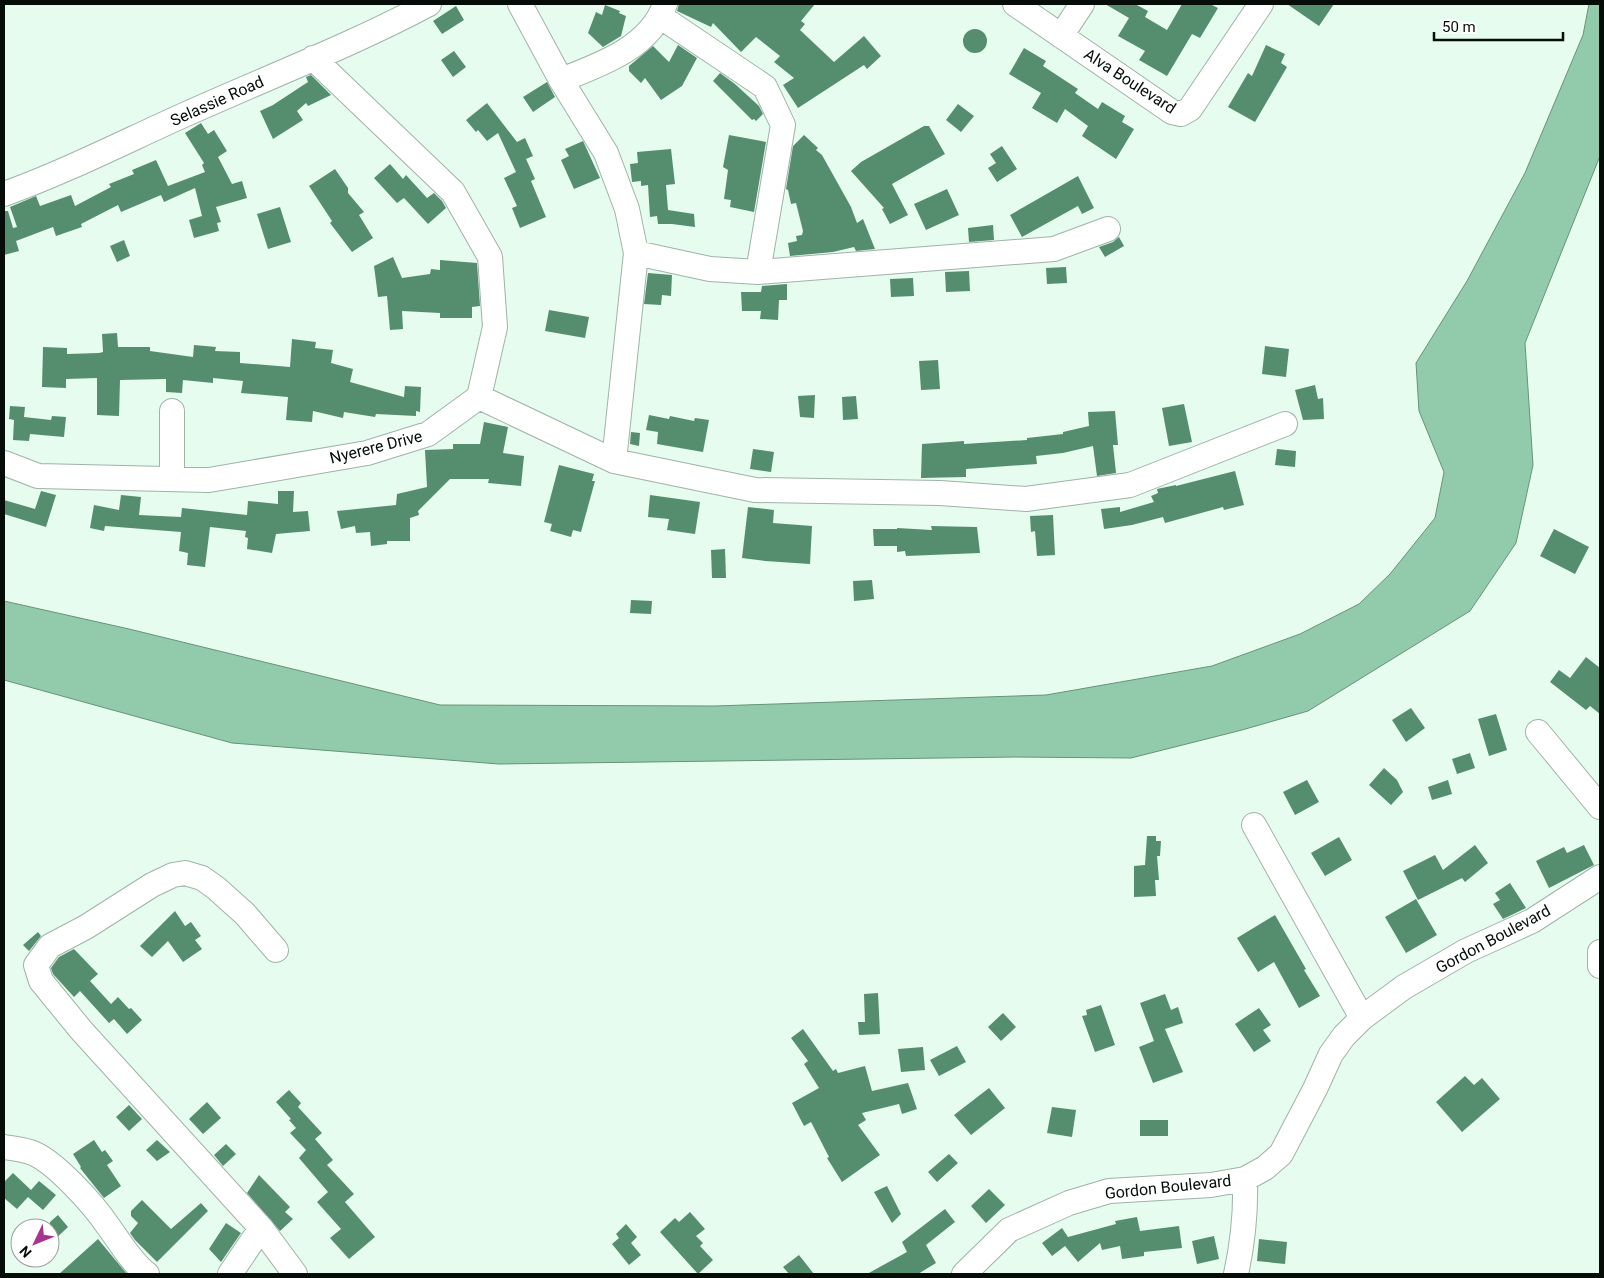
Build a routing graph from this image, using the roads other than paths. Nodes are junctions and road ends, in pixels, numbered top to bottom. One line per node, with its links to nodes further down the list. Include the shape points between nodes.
1 (429, 4): 8 (street, Selassie Road)
2 (520, 4): 9 (street)
3 (1015, 4): 7 (street, Alva Boulevard)
4 (1082, 4): 7 (street)
5 (1261, 4): 7 (street, Alva Boulevard, via 1190,109 1181,114 1172,112)
6 (663, 10): 9 (street, via 636,43 608,61); 13 (street, via 765,87 783,125)
7 (1061, 36)
8 (313, 58): 10 (street, Selassie Road); 14 (street, via 453,192 490,257 495,327)
9 (561, 80): 12 (street, via 606,153 627,209)
10 (4, 194)
11 (1108, 229): 13 (street, via 1054,249)
12 (636, 253): 13 (street, via 710,268); 17 (street)
13 (758, 272)
14 (479, 397): 17 (street); 19 (street, Nyerere Drive, via 428,434 367,453 209,480)
15 (172, 411): 19 (street)
16 (1285, 424): 17 (street, via 1130,485 1026,499 755,490)
17 (614, 461)
18 (4, 464): 19 (street, Nyerere Drive, via 38,476)
19 (172, 479)
20 (1538, 732): 21 (street)
21 (1600, 807)
22 (1254, 825): 27 (street)
23 (1600, 877): 27 (street, Gordon Boulevard, via 1532,921 1466,951 1404,987)
24 (276, 950): 30 (street, via 245,914 216,888 202,878 185,873 152,885 50,946 36,965 41,981 81,1030)
25 (1600, 952): 26 (street)
26 (1600, 966)
27 (1362, 1018): 29 (street, Gordon Boulevard, via 1331,1054 1281,1154)
28 (4, 1146): 31 (street, via 32,1152 55,1168 79,1190)
29 (1245, 1179): 34 (street, Gordon Boulevard, via 1211,1185 1109,1191 1070,1203 1009,1230); 35 (street, via 1246,1208)
30 (261, 1228): 32 (street); 33 (street)
31 (147, 1274)
32 (230, 1274)
33 (296, 1274)
34 (964, 1274)
35 (1236, 1274)

